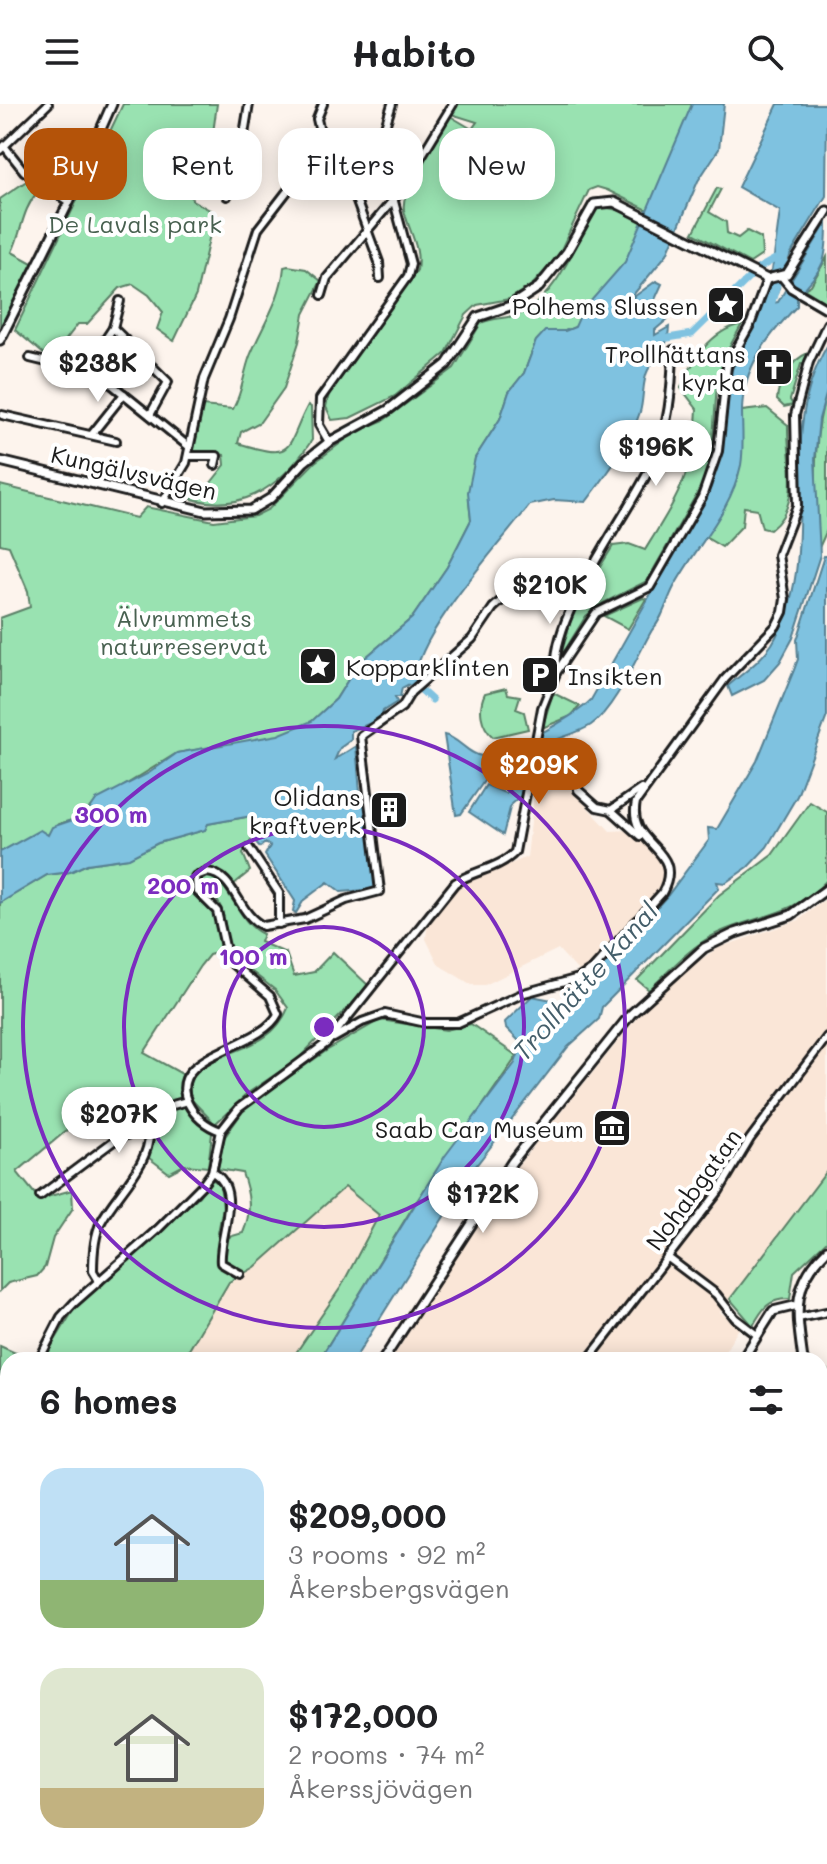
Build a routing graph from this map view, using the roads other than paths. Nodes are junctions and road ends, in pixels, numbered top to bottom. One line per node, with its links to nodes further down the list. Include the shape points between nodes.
1 (48, 104): 9 (street)
2 (112, 104): 14 (street)
3 (249, 104): 7 (street)
4 (323, 104): 35 (street, via 317,119 320,151 258,229 204,379)
5 (392, 104): 8 (street)
6 (453, 104): 10 (street)
7 (245, 128)
8 (385, 128)
9 (2, 149): 14 (street)
10 (423, 153)
11 (355, 200): 16 (street)
12 (393, 200): 16 (street)
13 (396, 200): 34 (street, via 410,250 410,271 320,399 319,425)
14 (69, 202): 25 (street)
15 (827, 211): 19 (street)
16 (365, 232): 17 (street, via 379,262); 20 (street, via 327,278)
17 (380, 278)
18 (766, 278): 19 (street); 34 (street, Kungälvsvägen, via 614,202 599,202 539,287 510,306 478,317 447,364 388,410); 41 (street, via 751,323 727,366 718,451 702,497 650,587 596,613)
19 (781, 278): 22 (street)
20 (322, 295)
21 (120, 301): 24 (street)
22 (827, 309)
23 (827, 324): 43 (street, via 809,362 795,415 797,506 778,555 783,612)
24 (113, 328): 28 (street); 31 (street, via 168,382)
25 (0, 340)
26 (673, 350): 40 (street, via 671,393 657,451)
27 (30, 358): 28 (street)
28 (89, 372): 29 (street)
29 (124, 394): 31 (street); 32 (street)
30 (2, 415): 32 (street)
31 (150, 415): 35 (street)
32 (92, 434): 33 (street)
33 (116, 441)
34 (329, 442): 39 (street, Kungälvsvägen, via 271,498 251,510 222,513)
35 (188, 446): 36 (street)
36 (188, 456): 38 (street, via 217,456); 39 (street)
37 (0, 461): 39 (street, Kungälvsvägen)
38 (215, 465)
39 (162, 503)
40 (582, 584): 41 (street, via 554,658); 48 (street, via 554,574 526,578 500,601 472,639 361,740 381,888)
41 (556, 673): 42 (street, via 542,708)
42 (534, 757): 44 (street, via 574,747 578,790 597,807); 52 (street, via 515,852 506,861 467,875 445,893)
43 (643, 789): 44 (street); 45 (street, via 634,810)
44 (611, 810): 45 (street)
45 (640, 836): 52 (street, via 665,857 666,886 584,975 524,993 458,1023 385,1014)
46 (249, 848): 50 (street, via 279,893)
47 (827, 889): 67 (street, via 791,915 704,948 647,999 512,1162)
48 (371, 896): 49 (street); 50 (street)
49 (378, 902)
50 (279, 924): 53 (street, via 263,926 252,920 221,876 196,876 197,891 217,911 228,960 270,996 278,1014 261,1033 193,1067 185,1087)
51 (827, 1037): 59 (street, Nohabgatan)
52 (328, 1042): 55 (street, via 248,1099)
53 (187, 1101): 54 (street, via 162,1108); 55 (street, via 203,1123)
54 (149, 1129): 57 (street, via 119,1137); 61 (street, via 142,1160 99,1227 93,1271)
55 (221, 1131): 56 (street)
56 (212, 1172): 60 (street, via 228,1203 221,1263); 61 (street)
57 (40, 1196)
58 (827, 1250): 62 (street, via 806,1274)
59 (667, 1257): 65 (street, via 716,1294); 68 (street, Nohabgatan)
60 (240, 1274)
61 (99, 1281): 66 (street, via 61,1317)
62 (798, 1305): 64 (street); 65 (street, via 773,1311)
63 (827, 1312): 64 (street)
64 (798, 1318): 70 (street)
65 (757, 1335): 69 (street)
66 (43, 1352)
67 (388, 1352)
68 (594, 1352)
69 (747, 1352)
70 (802, 1352)

